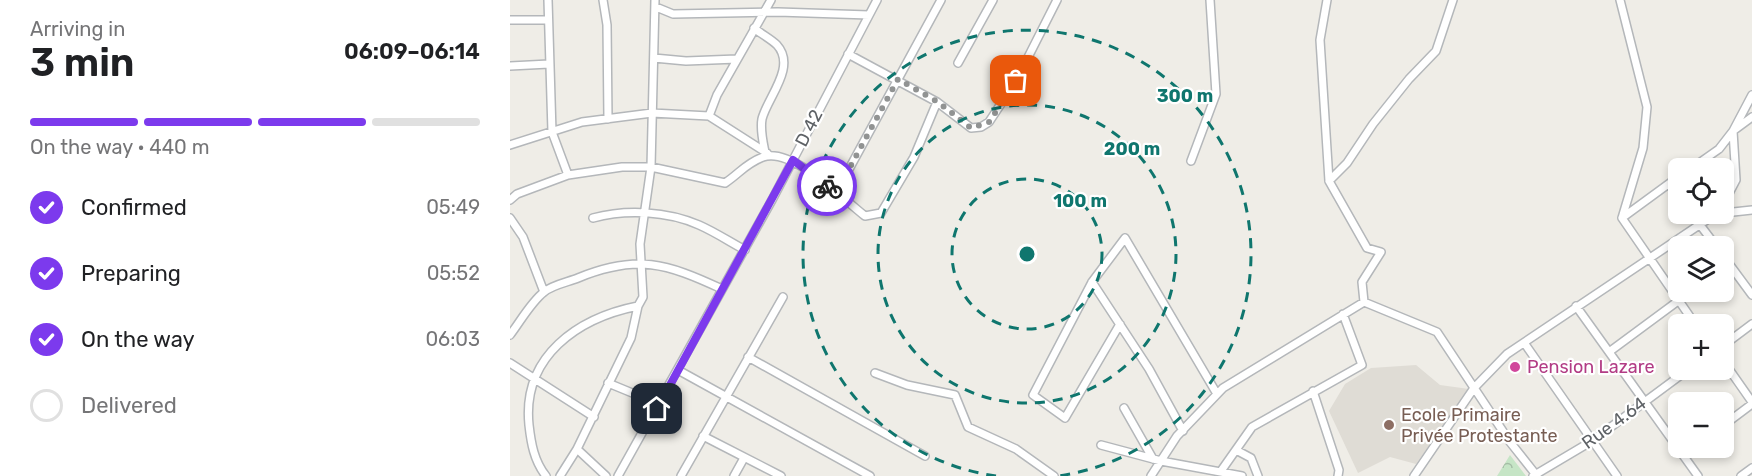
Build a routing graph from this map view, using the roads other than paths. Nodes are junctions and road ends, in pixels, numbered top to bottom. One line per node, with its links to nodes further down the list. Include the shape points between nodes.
1 (548, 0): 16 (street)
2 (603, 0): 30 (street)
3 (771, 0): 13 (street)
4 (877, 0): 14 (street, D 42 / D 42)
5 (941, 0): 24 (street)
6 (993, 0): 21 (street)
7 (1057, 0): 26 (street, via 1016,81 989,122 971,128)
8 (1210, 0): 37 (street, via 1216,94)
9 (1327, 0): 40 (street, via 1320,40)
10 (1453, 0): 40 (street, via 1436,51 1409,79 1347,163)
11 (1620, 0): 50 (street, via 1647,107 1643,148)
12 (655, 3): 13 (street, via 673,14); 19 (street)
13 (763, 12): 14 (street); 17 (street)
14 (869, 15): 18 (street, D 42 / D 42)
15 (510, 20): 16 (street)
16 (548, 20): 22 (street)
17 (754, 28): 20 (street); 34 (street, via 776,44 783,65 762,118)
18 (848, 54): 24 (street); 36 (street, D 42 / D 42)
19 (654, 58): 20 (street); 27 (street)
20 (737, 59): 28 (street)
21 (958, 63)
22 (549, 64): 23 (street); 32 (street)
23 (510, 66)
24 (898, 79): 26 (street); 43 (street)
25 (1752, 95): 31 (street)
26 (938, 102): 43 (street, via 914,157 881,213 865,216)
27 (652, 113): 28 (street); 30 (street); 38 (street)
28 (708, 116): 34 (street)
29 (1752, 117): 31 (street)
30 (608, 119): 32 (street)
31 (1733, 131): 35 (street); 41 (street)
32 (552, 132): 33 (street); 39 (street)
33 (510, 142)
34 (768, 154): 36 (street); 38 (street, via 742,167 725,183)
35 (1706, 158)
36 (793, 160): 43 (street); 52 (street, D 42 / D 42)
37 (1191, 161)
38 (651, 167): 39 (street); 47 (street)
39 (568, 175): 44 (street)
40 (1329, 181): 62 (street, via 1367,248 1381,252 1362,282)
41 (1734, 184)
42 (1668, 185): 50 (street)
43 (836, 193)
44 (510, 200)
45 (1752, 210): 46 (street)
46 (1734, 212)
47 (644, 213): 49 (street); 52 (street, via 699,225); 54 (street)
48 (510, 218): 59 (street, via 523,237)
49 (593, 218)
50 (1622, 218): 53 (street)
51 (1698, 224): 53 (street)
52 (745, 250): 58 (street, D 42 / D 42)
53 (1648, 257): 57 (street); 65 (street)
54 (642, 262): 58 (street, via 683,271); 59 (street, via 598,270); 64 (street, via 643,297)
55 (1734, 271): 60 (street)
56 (1092, 282): 68 (street); 68 (street, via 1033,395 1065,418); 84 (street, via 1125,238)
57 (1668, 287)
58 (722, 289): 76 (street, D 42 / D 42)
59 (544, 291): 70 (street)
60 (1752, 295)
61 (783, 297): 74 (street)
62 (1364, 302): 66 (street); 82 (street, via 1437,332)
63 (1678, 302): 67 (street); 73 (street)
64 (638, 306): 79 (street, via 616,310 579,326 539,367); 81 (street, via 631,338)
65 (1576, 306): 72 (street); 73 (street)
66 (1343, 314): 83 (street, via 1362,365); 84 (street)
67 (1687, 314)
68 (1120, 324): 92 (street)
69 (1752, 324): 71 (street)
70 (510, 335)
71 (1734, 338)
72 (1525, 344): 82 (street, via 1507,354); 95 (street)
73 (1609, 352): 86 (street)
74 (748, 357): 85 (street); 99 (street)
75 (510, 363): 79 (street)
76 (678, 370): 85 (street); 89 (street, D 42 / D 42)
77 (875, 373): 114 (street, via 907,385 955,395 968,427 1016,449)
78 (1734, 377): 87 (street)
79 (535, 378): 91 (street); 106 (street, via 528,415 530,443)
80 (1673, 380): 86 (street, Rue 4.64)
81 (608, 382): 89 (street, via 642,397); 91 (street)
82 (1474, 388): 105 (street); 119 (street)
83 (1312, 392): 98 (street, via 1252,428); 118 (street)
84 (1217, 394): 92 (street)
85 (726, 397): 94 (street); 113 (street)
86 (1643, 401): 93 (street); 95 (street, Rue 4.64)
87 (1752, 403): 90 (street)
88 (1124, 408): 102 (street)
89 (657, 409): 109 (street, D 42 / D 42)
90 (1734, 416)
91 (594, 417): 97 (street)
92 (1183, 430): 102 (street)
93 (1668, 435)
94 (703, 436): 100 (street); 110 (street)
95 (1592, 441): 105 (street, Rue 4.64); 120 (street)
96 (1101, 445): 102 (street)
97 (577, 449): 107 (street); 108 (street)
98 (1236, 450): 104 (street); 117 (street, via 1251,458)
99 (925, 456)
100 (744, 458): 111 (street); 112 (street)
101 (1685, 458): 121 (street)
102 (1157, 460): 104 (street); 115 (street)
103 (1752, 468): 122 (street)
104 (1221, 471): 116 (street)
105 (1535, 475)
106 (546, 476)
107 (560, 476)
108 (606, 476)
109 (618, 476)
110 (681, 476)
111 (734, 476)
112 (781, 476)
113 (870, 476)
114 (1054, 476)
115 (1151, 476)
116 (1242, 476)
117 (1258, 476)
118 (1338, 476)
119 (1414, 476)
120 (1617, 476)
121 (1697, 476)
122 (1741, 476)

